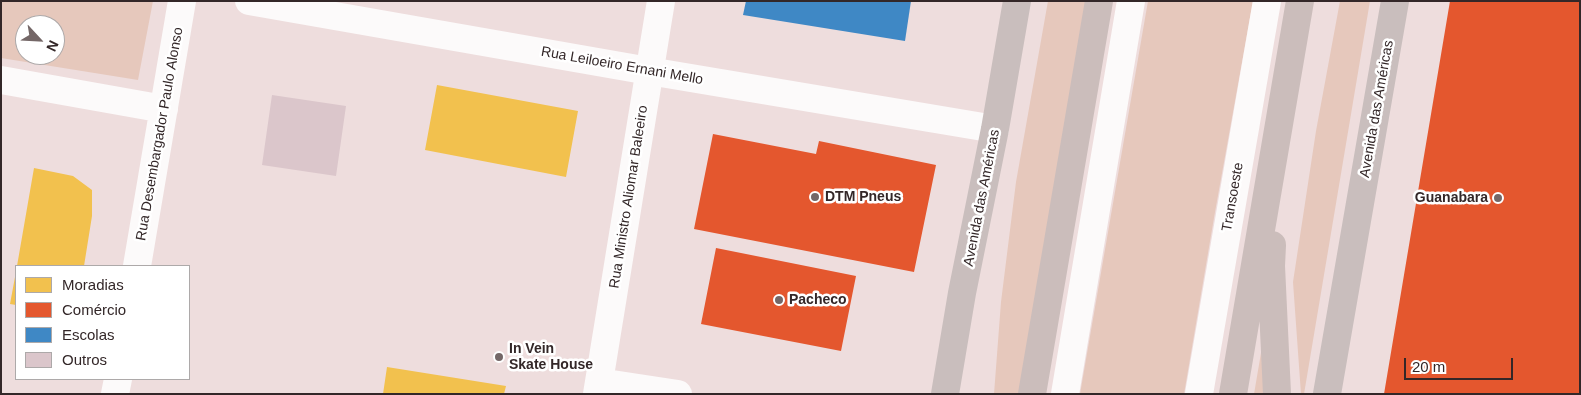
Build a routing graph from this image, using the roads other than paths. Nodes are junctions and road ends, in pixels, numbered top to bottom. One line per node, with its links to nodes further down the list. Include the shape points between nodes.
1 (182, 1): 12 (street, Rua Desembargador Paulo Alonso)
2 (249, 1): 10 (street, Rua Leiloeiro Ernani Mello)
3 (661, 1): 10 (street, Rua Ministro Aliomar Baleeiro)
4 (1017, 1): 13 (main road, Avenida das Américas)
5 (1099, 1): 21 (highway)
6 (1131, 1): 22 (street)
7 (1267, 1): 23 (street, Transoeste)
8 (1300, 1): 14 (highway)
9 (1395, 1): 26 (main road, Avenida das Américas)
10 (649, 71): 13 (street, Rua Leiloeiro Ernani Mello); 17 (street, Rua Ministro Aliomar Baleeiro)
11 (1, 80): 12 (street)
12 (164, 109): 15 (street, Rua Desembargador Paulo Alonso)
13 (995, 129): 20 (main road, Avenida das Américas)
14 (1276, 143): 24 (highway); 25 (highway, via 1271,266)
15 (137, 265)
16 (118, 380): 18 (street)
17 (598, 388): 19 (street)
18 (115, 394)
19 (678, 394)
20 (945, 394)
21 (1032, 394)
22 (1065, 394)
23 (1199, 394)
24 (1233, 394)
25 (1277, 394)
26 (1328, 394)

